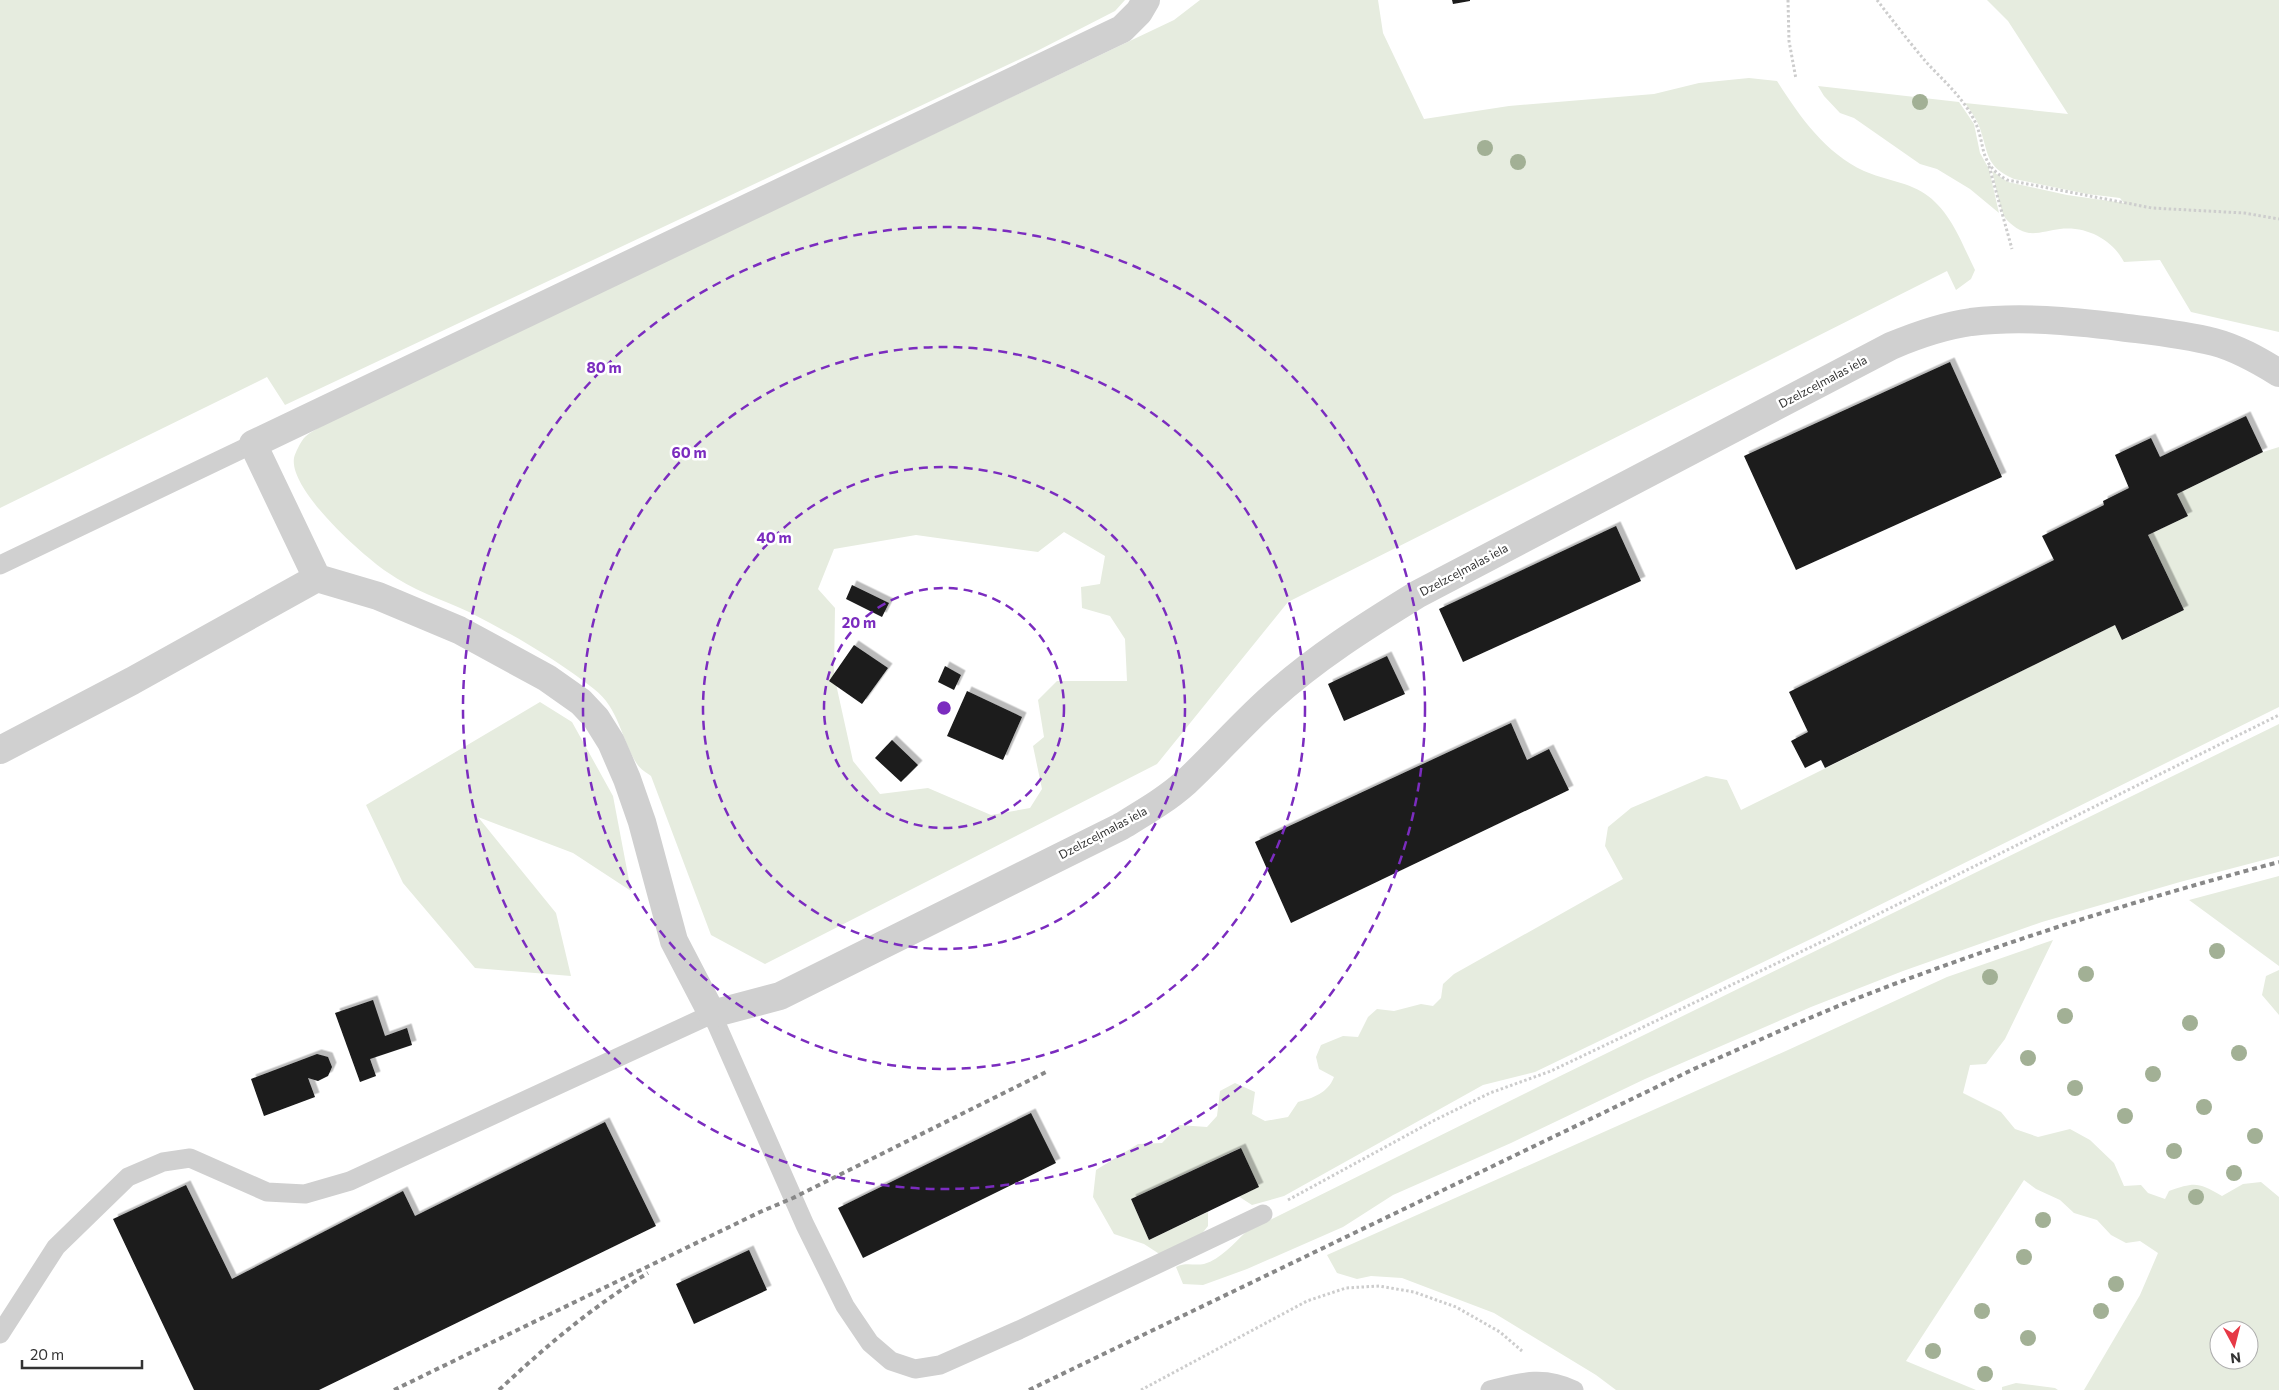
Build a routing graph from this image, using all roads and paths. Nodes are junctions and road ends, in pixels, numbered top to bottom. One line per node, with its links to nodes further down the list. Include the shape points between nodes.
1 (1146, 0): 9 (street, via 1122,29)
2 (1788, 0): 4 (path, via 1789,41)
3 (1877, 0): 5 (path, via 1972,116)
4 (1796, 79)
5 (1989, 165): 6 (path, via 2007,180 2072,194 2152,208 2244,213); 7 (path)
6 (2279, 219)
7 (2012, 249)
8 (2279, 373): 14 (street, Dzelzceļmalas iela, via 2252,356 2214,342 2163,332 2064,321 1998,319 1970,322 1908,339 1418,594 1362,628 1314,661 1269,700 1185,783 1120,827 780,996)
9 (253, 444): 10 (lane); 11 (street)
10 (0, 565)
11 (317, 578): 13 (street); 14 (street, via 378,596 459,630 547,678 581,702 596,718 610,742 642,822 674,940)
12 (2279, 715): 15 (path, via 1836,936 1551,1071 1490,1093 1433,1120)
13 (0, 750)
14 (712, 1014): 15 (lane, via 797,1207 845,1306 870,1344 891,1361 915,1369 940,1365); 16 (lane, via 350,1181 305,1194 267,1192 190,1158 163,1162 128,1178 56,1247)
15 (1263, 1214)
16 (0, 1334)
17 (1565, 1386): 18 (path, via 1500,1332 1456,1307 1414,1292 1379,1286 1346,1288 1307,1301); 19 (lane, via 1524,1381)
18 (1141, 1390)
19 (1490, 1390)

